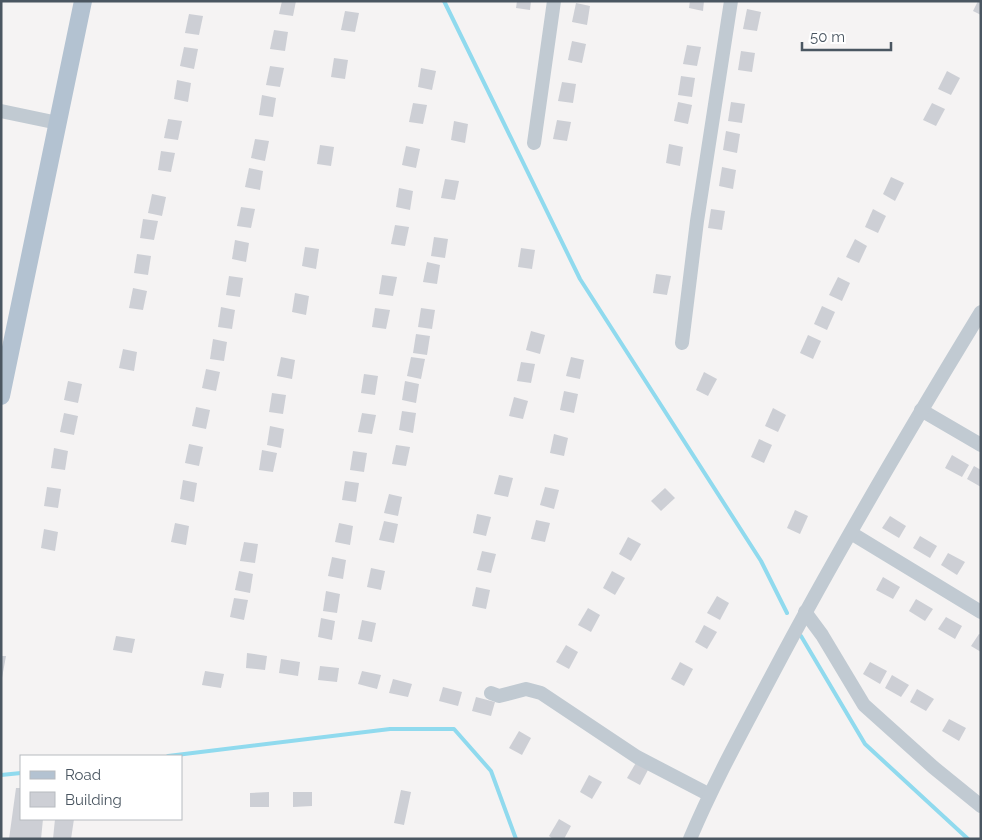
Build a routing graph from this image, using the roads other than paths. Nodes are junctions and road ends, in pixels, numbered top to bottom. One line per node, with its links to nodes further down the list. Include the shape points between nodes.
1 (83, 1): 5 (main road)
2 (554, 1): 6 (street)
3 (731, 1): 8 (street)
4 (1, 111): 5 (street)
5 (58, 123): 9 (main road)
6 (534, 143)
7 (981, 312): 10 (street)
8 (682, 343)
9 (1, 396)
10 (921, 410): 11 (street); 12 (street)
11 (981, 445)
12 (850, 533): 13 (street); 14 (street)
13 (805, 612): 16 (street); 17 (street, via 822,634 864,705)
14 (981, 612)
15 (491, 693): 16 (street, via 499,696 526,689 540,693 637,757)
16 (708, 794): 18 (street)
17 (981, 806)
18 (690, 839)

